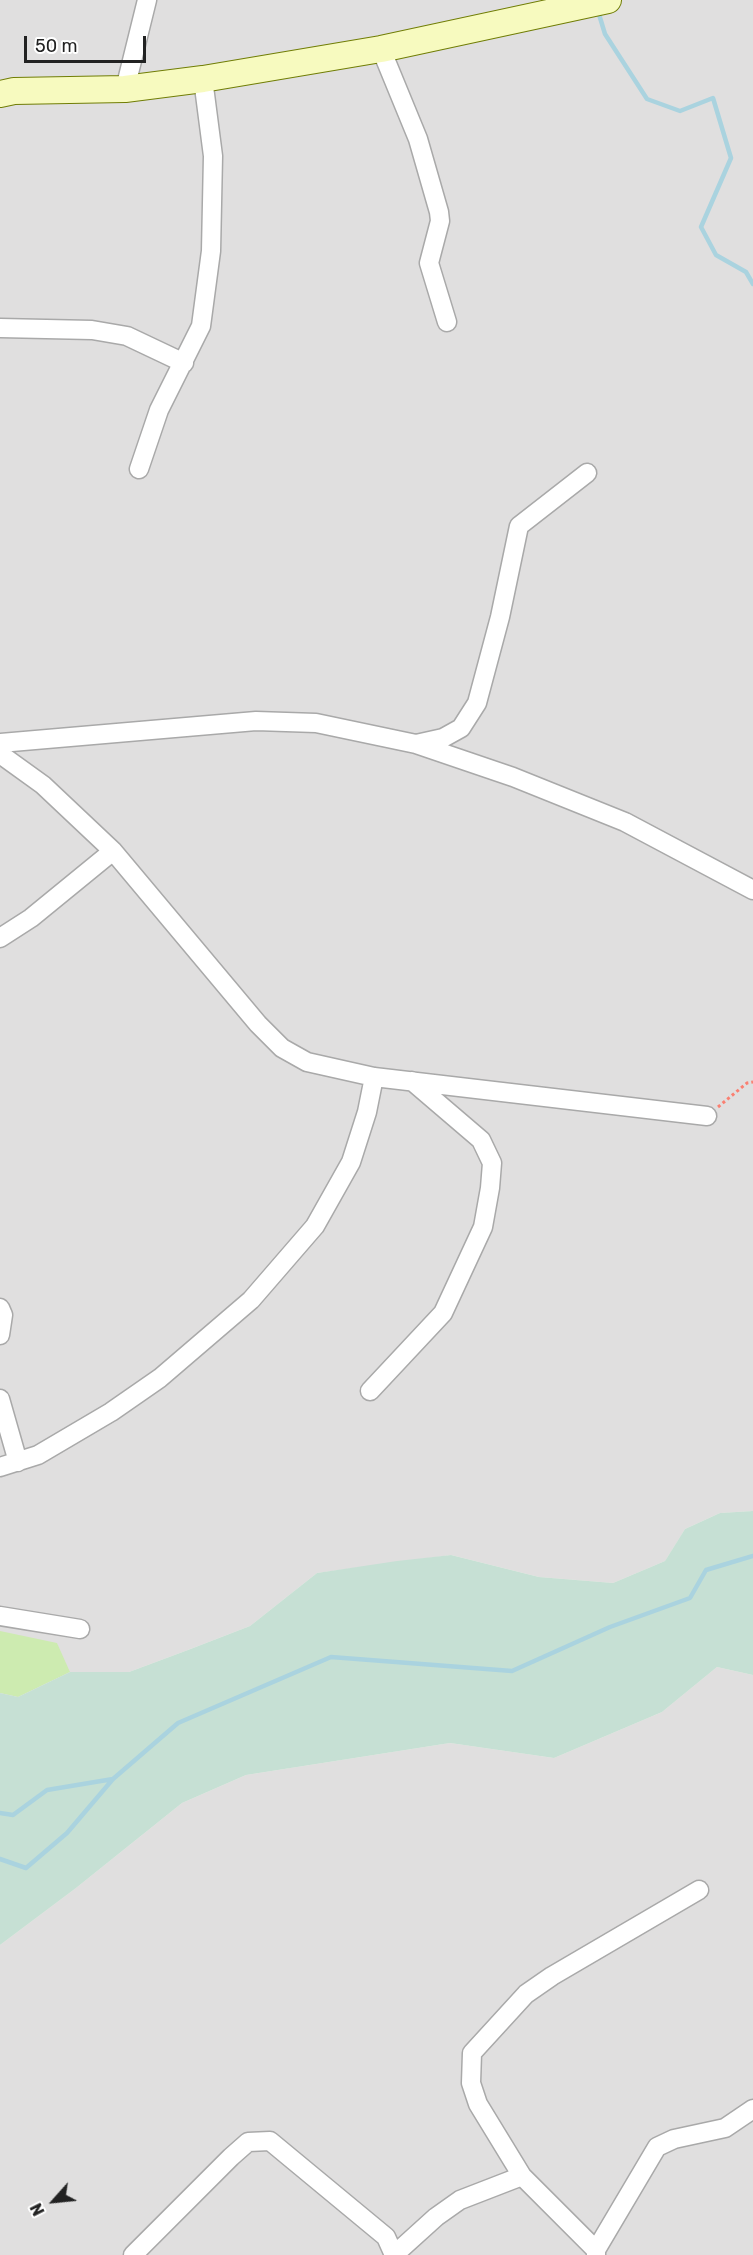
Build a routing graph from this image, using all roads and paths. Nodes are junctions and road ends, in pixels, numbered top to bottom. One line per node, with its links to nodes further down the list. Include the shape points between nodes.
1 (147, 0): 5 (street)
2 (600, 2): 3 (street)
3 (381, 49): 4 (street); 7 (street, via 418,139 439,212 429,263)
4 (202, 79): 5 (street); 9 (street, via 213,156 211,251 201,326)
5 (125, 89): 6 (street)
6 (0, 93)
7 (447, 322)
8 (0, 328): 9 (street, via 92,330 127,336)
9 (184, 363): 10 (street, via 159,410)
10 (139, 469)
11 (587, 473): 13 (street, via 519,526 477,703 461,728 443,738)
12 (0, 742): 13 (street, via 256,721 316,723)
13 (416, 744): 16 (street, via 625,822)
14 (0, 754): 15 (street, via 42,785)
15 (113, 851): 17 (street, via 31,918); 18 (street, via 282,1048 306,1062)
16 (753, 890)
17 (0, 938)
18 (374, 1077): 19 (street); 26 (street, via 351,1162 315,1226 251,1300 160,1378 111,1412 38,1455)
19 (412, 1081): 21 (street); 24 (street, via 481,1140 492,1163 490,1188 483,1227 443,1313)
20 (753, 1082): 21 (path)
21 (707, 1116)
22 (0, 1308): 23 (street)
23 (0, 1335)
24 (370, 1390)
25 (0, 1399): 26 (street)
26 (18, 1462): 27 (street)
27 (0, 1467)
28 (0, 1616): 29 (street)
29 (80, 1629)
30 (699, 1890): 32 (street, via 526,1994 472,2053 471,2083 478,2104)
31 (753, 2109): 33 (street, via 725,2128 674,2139 657,2147)
32 (522, 2176): 33 (street); 35 (street, via 460,2200)
33 (596, 2252)
34 (133, 2255): 35 (street, via 248,2142 270,2141 386,2237)
35 (394, 2255)

